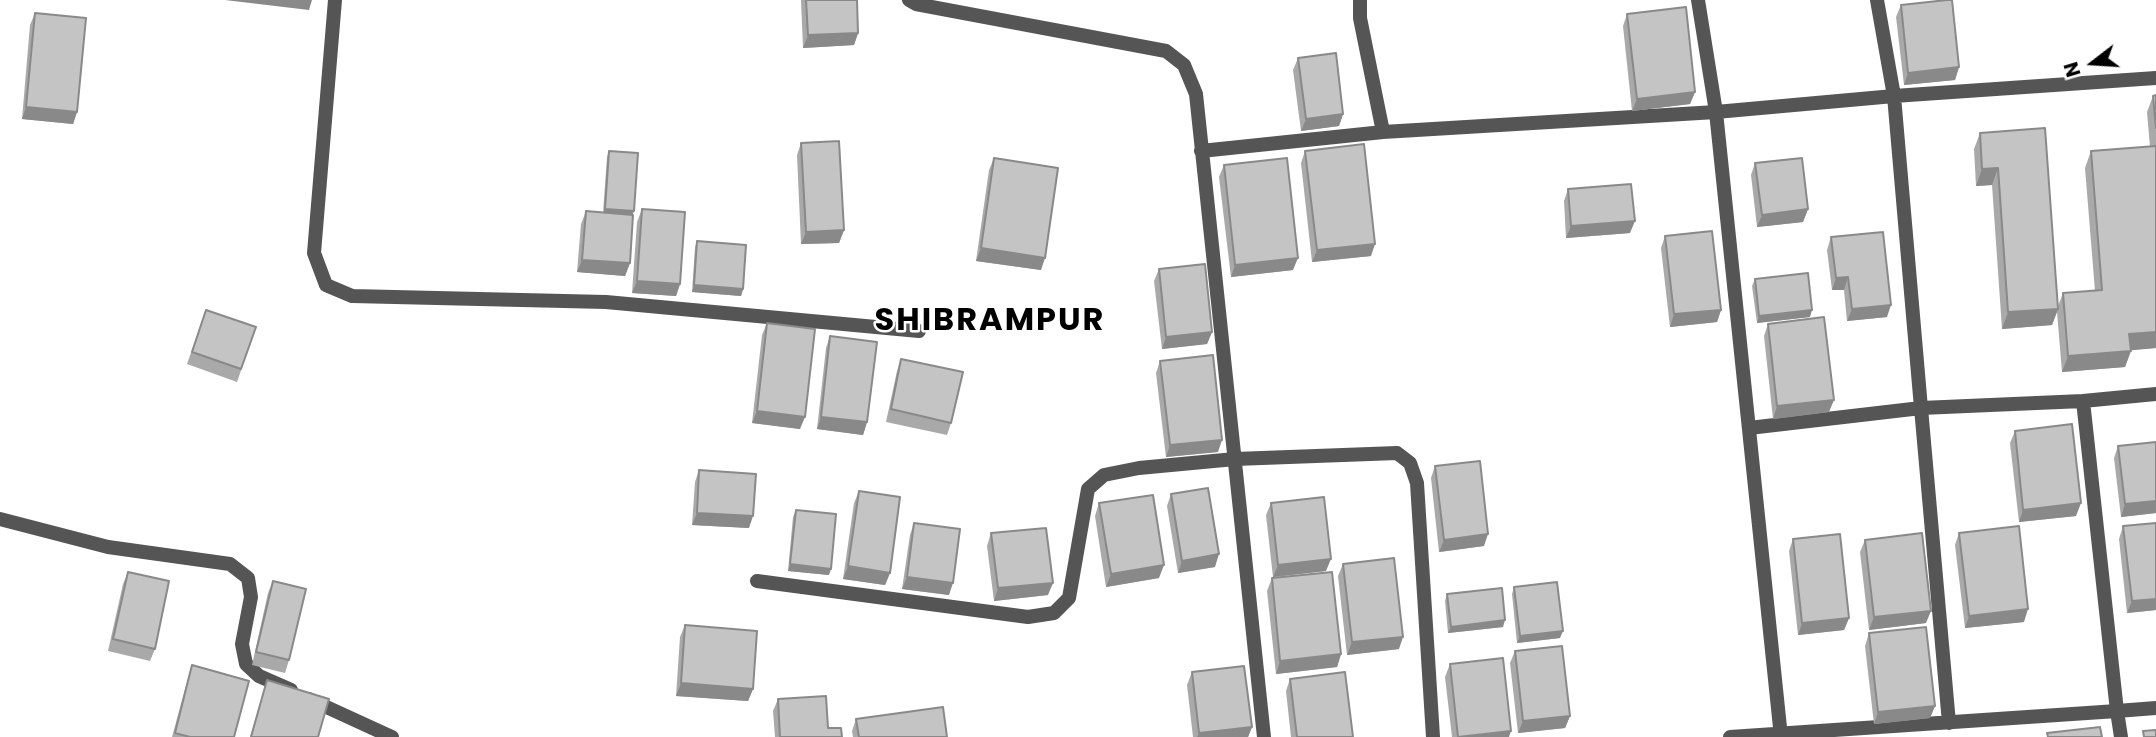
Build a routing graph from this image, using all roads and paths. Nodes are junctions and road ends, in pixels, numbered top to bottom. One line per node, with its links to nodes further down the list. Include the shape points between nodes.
1 (335, 0): 11 (street, via 314,253 326,285 352,296 606,302)
2 (909, 0): 10 (street, via 1166,51 1184,65 1196,94)
3 (1360, 0): 9 (street)
4 (1698, 0): 8 (street)
5 (1877, 0): 7 (street)
6 (2156, 78): 7 (street)
7 (1894, 96): 8 (street); 14 (street)
8 (1716, 112): 9 (street); 15 (street)
9 (1383, 132): 10 (street)
10 (1201, 151): 16 (street)
11 (919, 331)
12 (2156, 394): 13 (street)
13 (2083, 401): 14 (street); 20 (street)
14 (1921, 408): 15 (street); 21 (street)
15 (1749, 428): 22 (street)
16 (1236, 459): 18 (street, via 1104,475 1088,489 1069,598 1054,613 1027,617); 24 (street); 25 (street, via 1397,453 1410,463 1416,483)
17 (0, 519): 23 (street, via 108,547 230,564 248,578 251,597 242,644 246,664 259,676)
18 (757, 581)
19 (2156, 708): 20 (street)
20 (2117, 711): 21 (street); 27 (street)
21 (1949, 723): 22 (street)
22 (1781, 735): 26 (street)
23 (392, 737)
24 (1264, 737)
25 (1433, 737)
26 (1730, 737)
27 (2121, 737)

